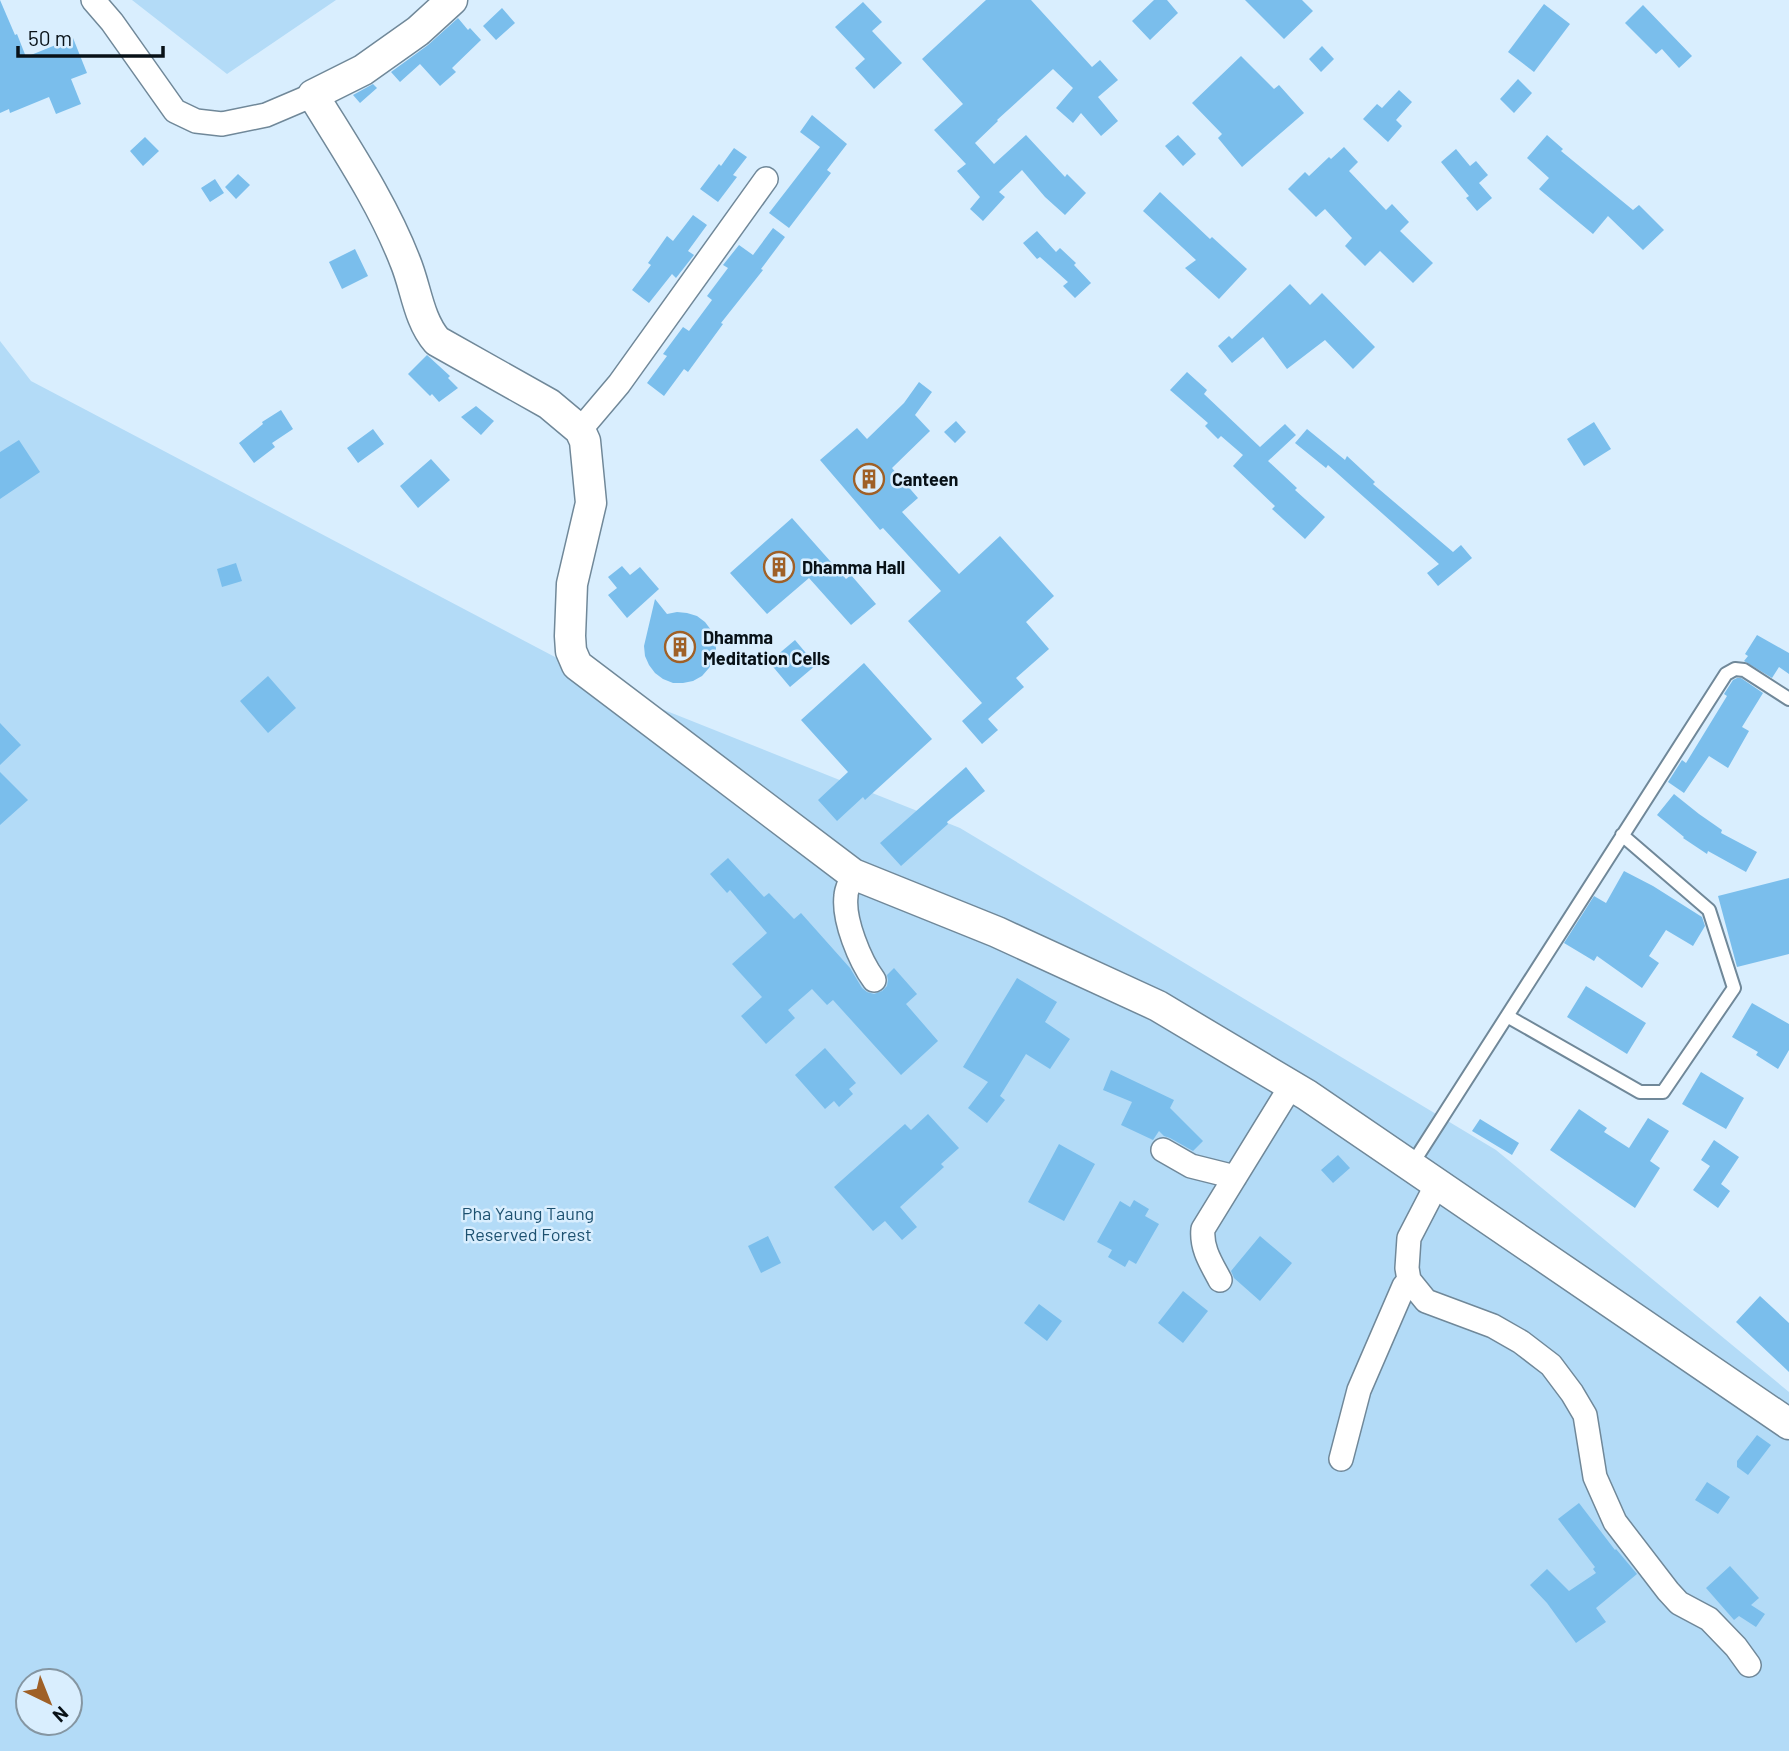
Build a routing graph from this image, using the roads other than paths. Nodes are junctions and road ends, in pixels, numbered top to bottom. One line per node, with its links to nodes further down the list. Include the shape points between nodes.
1 (93, 0): 3 (street, via 175,111 196,121 222,124 266,115)
2 (453, 0): 3 (street, via 363,70)
3 (313, 95): 5 (street, via 378,202 406,261 425,323 437,341 549,404)
4 (766, 179): 5 (street, via 619,384)
5 (580, 430): 8 (street, via 591,503 572,584 570,636 577,665)
6 (1789, 699): 7 (lane, via 1744,670 1726,674)
7 (1622, 835): 10 (lane); 10 (lane, via 1709,910 1734,988 1663,1092 1640,1092)
8 (853, 874): 9 (street, via 846,895 847,920); 11 (street, via 997,932 1158,1006)
9 (874, 981)
10 (1507, 1016): 13 (lane)
11 (1291, 1086): 13 (street); 14 (street)
12 (1163, 1150): 14 (street, via 1191,1166)
13 (1411, 1166): 15 (street)
14 (1235, 1177): 16 (street, via 1203,1229 1205,1252)
15 (1437, 1184): 17 (street, via 1409,1238); 18 (street)
16 (1220, 1280)
17 (1409, 1280): 19 (street, via 1359,1390); 20 (street, via 1426,1301 1493,1326 1551,1365 1585,1415 1595,1477 1615,1522 1679,1603 1709,1619)
18 (1789, 1424)
19 (1341, 1459)
20 (1749, 1665)

